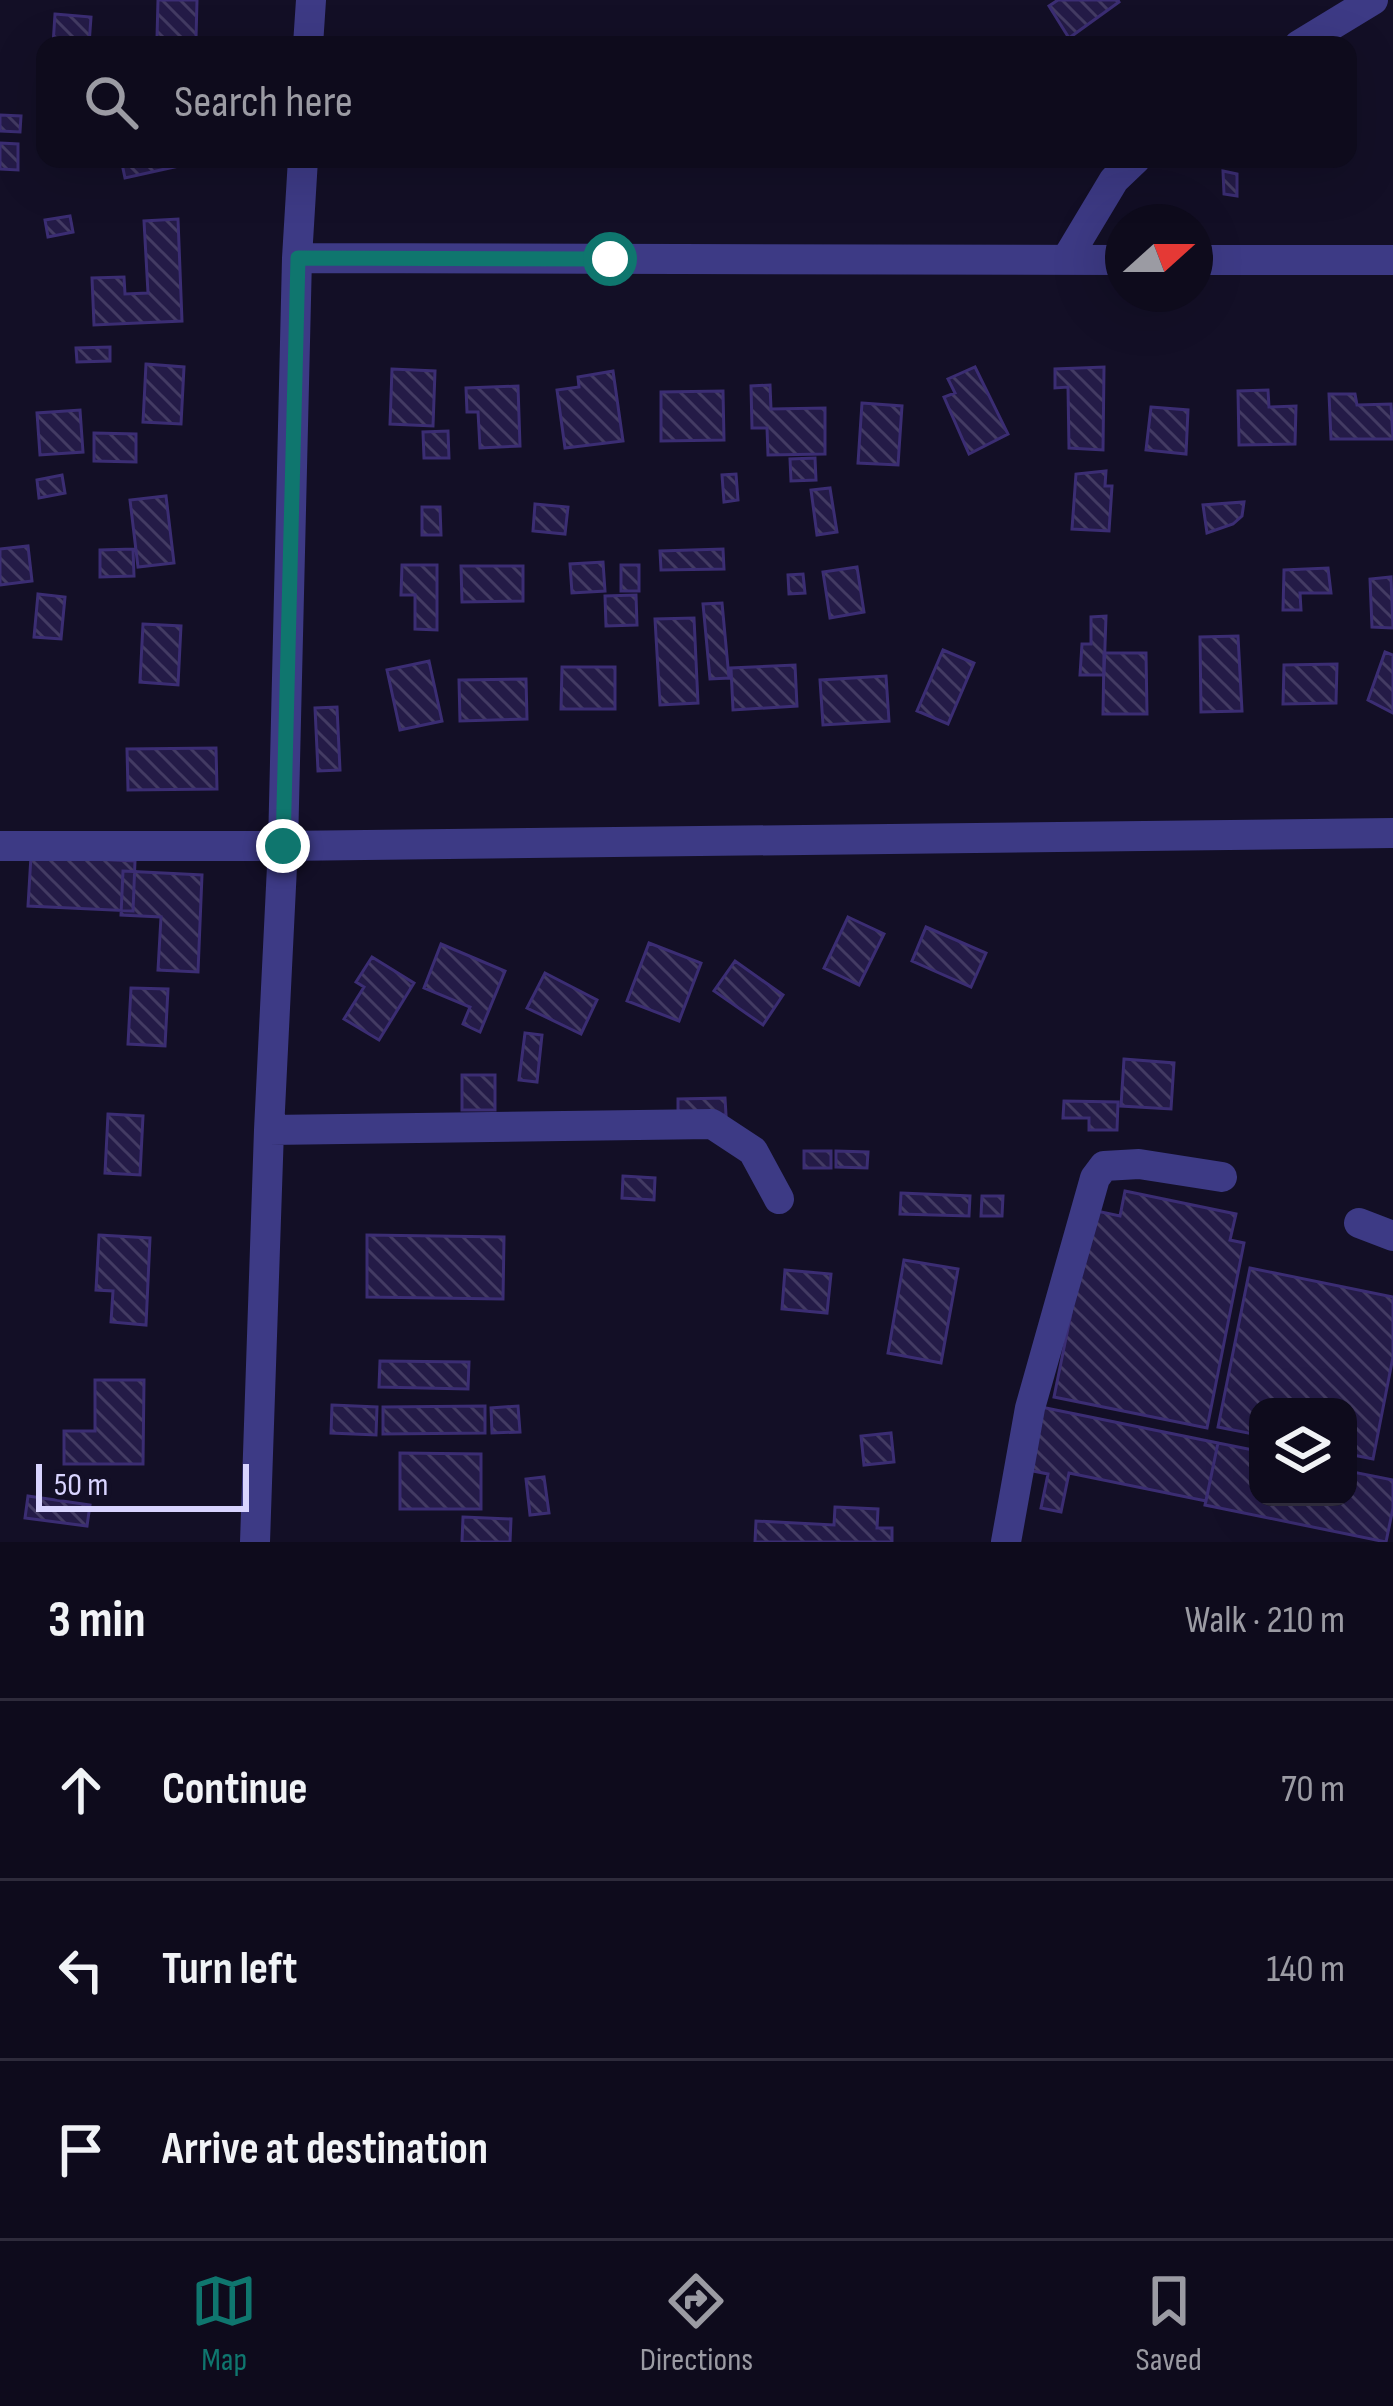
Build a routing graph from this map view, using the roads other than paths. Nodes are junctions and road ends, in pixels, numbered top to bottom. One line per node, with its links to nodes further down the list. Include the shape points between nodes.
1 (310, 0): 3 (street)
2 (1372, 0): 4 (street)
3 (308, 36)
4 (1314, 36)
5 (302, 168): 7 (street)
6 (1127, 168): 8 (street)
7 (298, 258): 8 (street); 14 (street)
8 (1066, 260): 9 (street)
9 (1105, 260)
10 (1213, 260): 11 (street)
11 (1393, 260)
12 (1393, 833): 14 (street)
13 (0, 846): 14 (street)
14 (283, 846): 15 (street)
15 (269, 1130): 17 (street, via 712,1124 753,1151); 20 (street)
16 (1222, 1177): 21 (street, via 1124,1163 1105,1166 1095,1178 1030,1408)
17 (779, 1199)
18 (1359, 1223): 19 (street)
19 (1393, 1236)
20 (255, 1542)
21 (1006, 1542)

